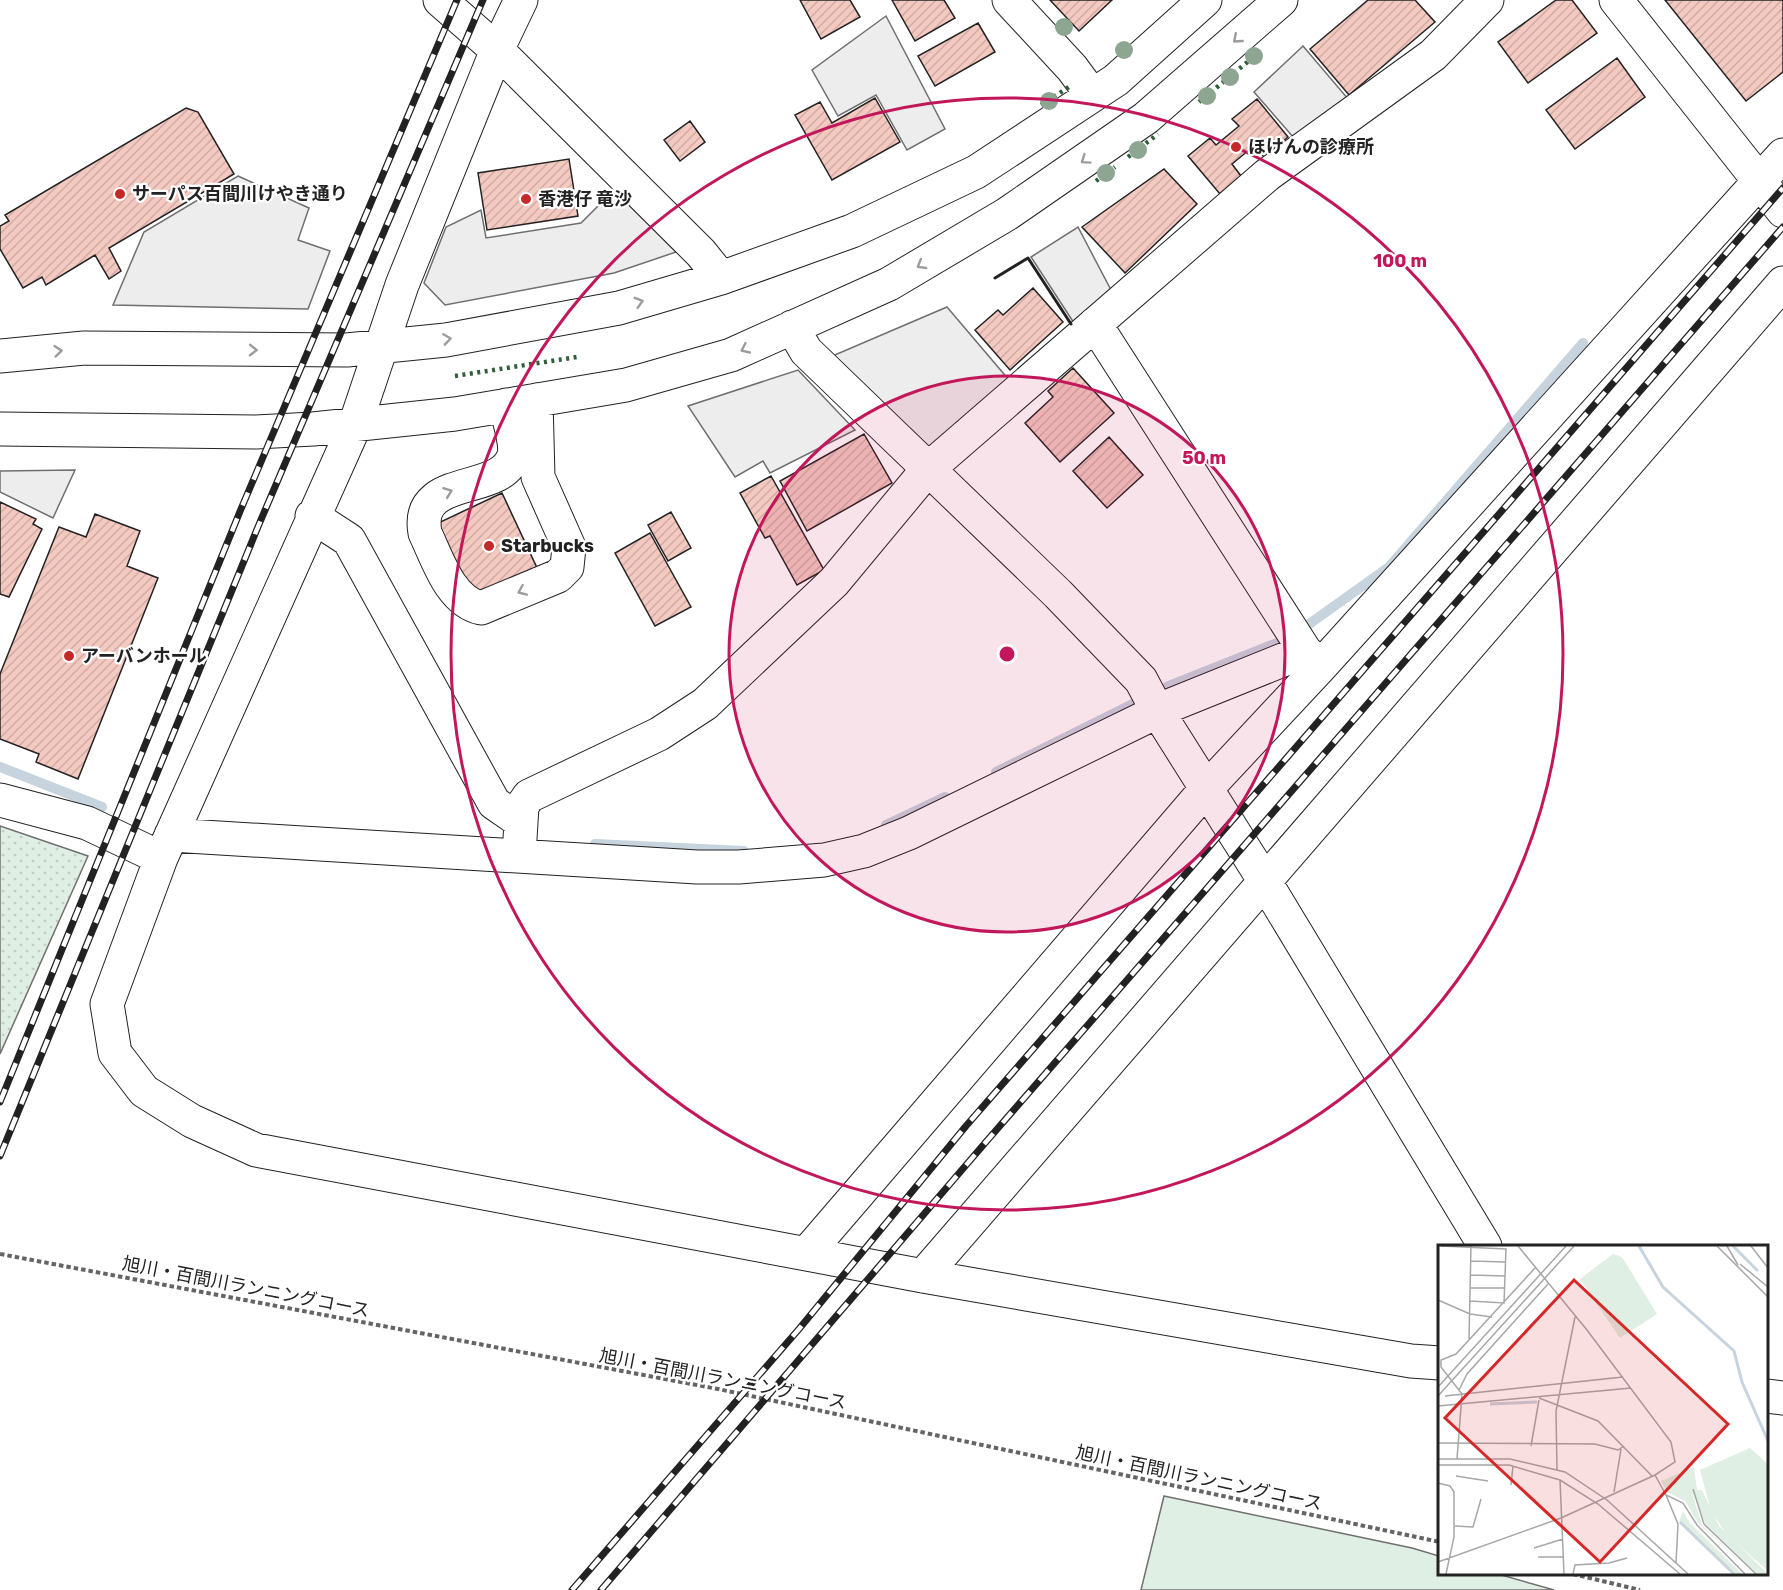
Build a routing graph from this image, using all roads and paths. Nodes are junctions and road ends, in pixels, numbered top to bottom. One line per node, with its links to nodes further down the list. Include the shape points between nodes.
1 (440, 0): 8 (street)
2 (521, 0): 8 (street)
3 (1009, 0): 9 (street)
4 (1206, 0): 9 (street, via 1116,80)
5 (1281, 0): 16 (street, one-way to 16, via 1146,118 1007,214 889,284)
6 (1487, 0): 15 (street, via 1433,55 1267,175)
7 (1616, 0): 11 (street)
8 (497, 50): 13 (street, via 701,253); 17 (street)
9 (1092, 95): 13 (street, via 976,172 852,231)
10 (1783, 155): 11 (street)
11 (1759, 182): 12 (street); 25 (street)
12 (1783, 211)
13 (721, 279): 17 (street, one-way to 13, via 446,340 620,308)
14 (1783, 283): 31 (street)
15 (1095, 324): 23 (street); 25 (street)
16 (792, 327): 19 (street, one-way to 19, via 731,355 626,385); 23 (street, via 806,351)
17 (381, 347): 18 (street, one-way to 17, via 84,348); 20 (street)
18 (0, 356)
19 (521, 402): 20 (street); 22 (street)
20 (355, 425): 21 (street, via 256,432); 24 (street)
21 (0, 429)
22 (525, 464): 22 (street, one-way to 22, via 538,477 569,547 567,567 572,574 481,608 471,606 455,592 425,533 425,513 440,495)
23 (927, 470): 26 (street, via 1058,594 1141,680); 29 (street, via 834,582 705,704 659,734 529,796 522,806)
24 (312, 516): 29 (street, via 349,540 494,802); 30 (street)
25 (1303, 646): 26 (street); 27 (street)
26 (1152, 701): 27 (street); 29 (street, via 909,832 864,851 824,860 697,867)
27 (1207, 788): 31 (street); 33 (street)
28 (0, 800): 30 (street)
29 (519, 840): 30 (street)
30 (166, 846): 33 (street, via 107,1004 115,1053 144,1091 192,1122 256,1150)
31 (1264, 880): 32 (street); 35 (street)
32 (1484, 1245)
33 (807, 1253): 35 (street)
34 (0, 1254): 39 (path, 旭川・百間川ランニングコース, via 718,1389)
35 (923, 1276): 36 (street, via 1411,1362)
36 (1438, 1363)
37 (1768, 1396): 38 (street)
38 (1783, 1398)
39 (1438, 1542)
40 (1577, 1575): 41 (path)
41 (1640, 1590)

